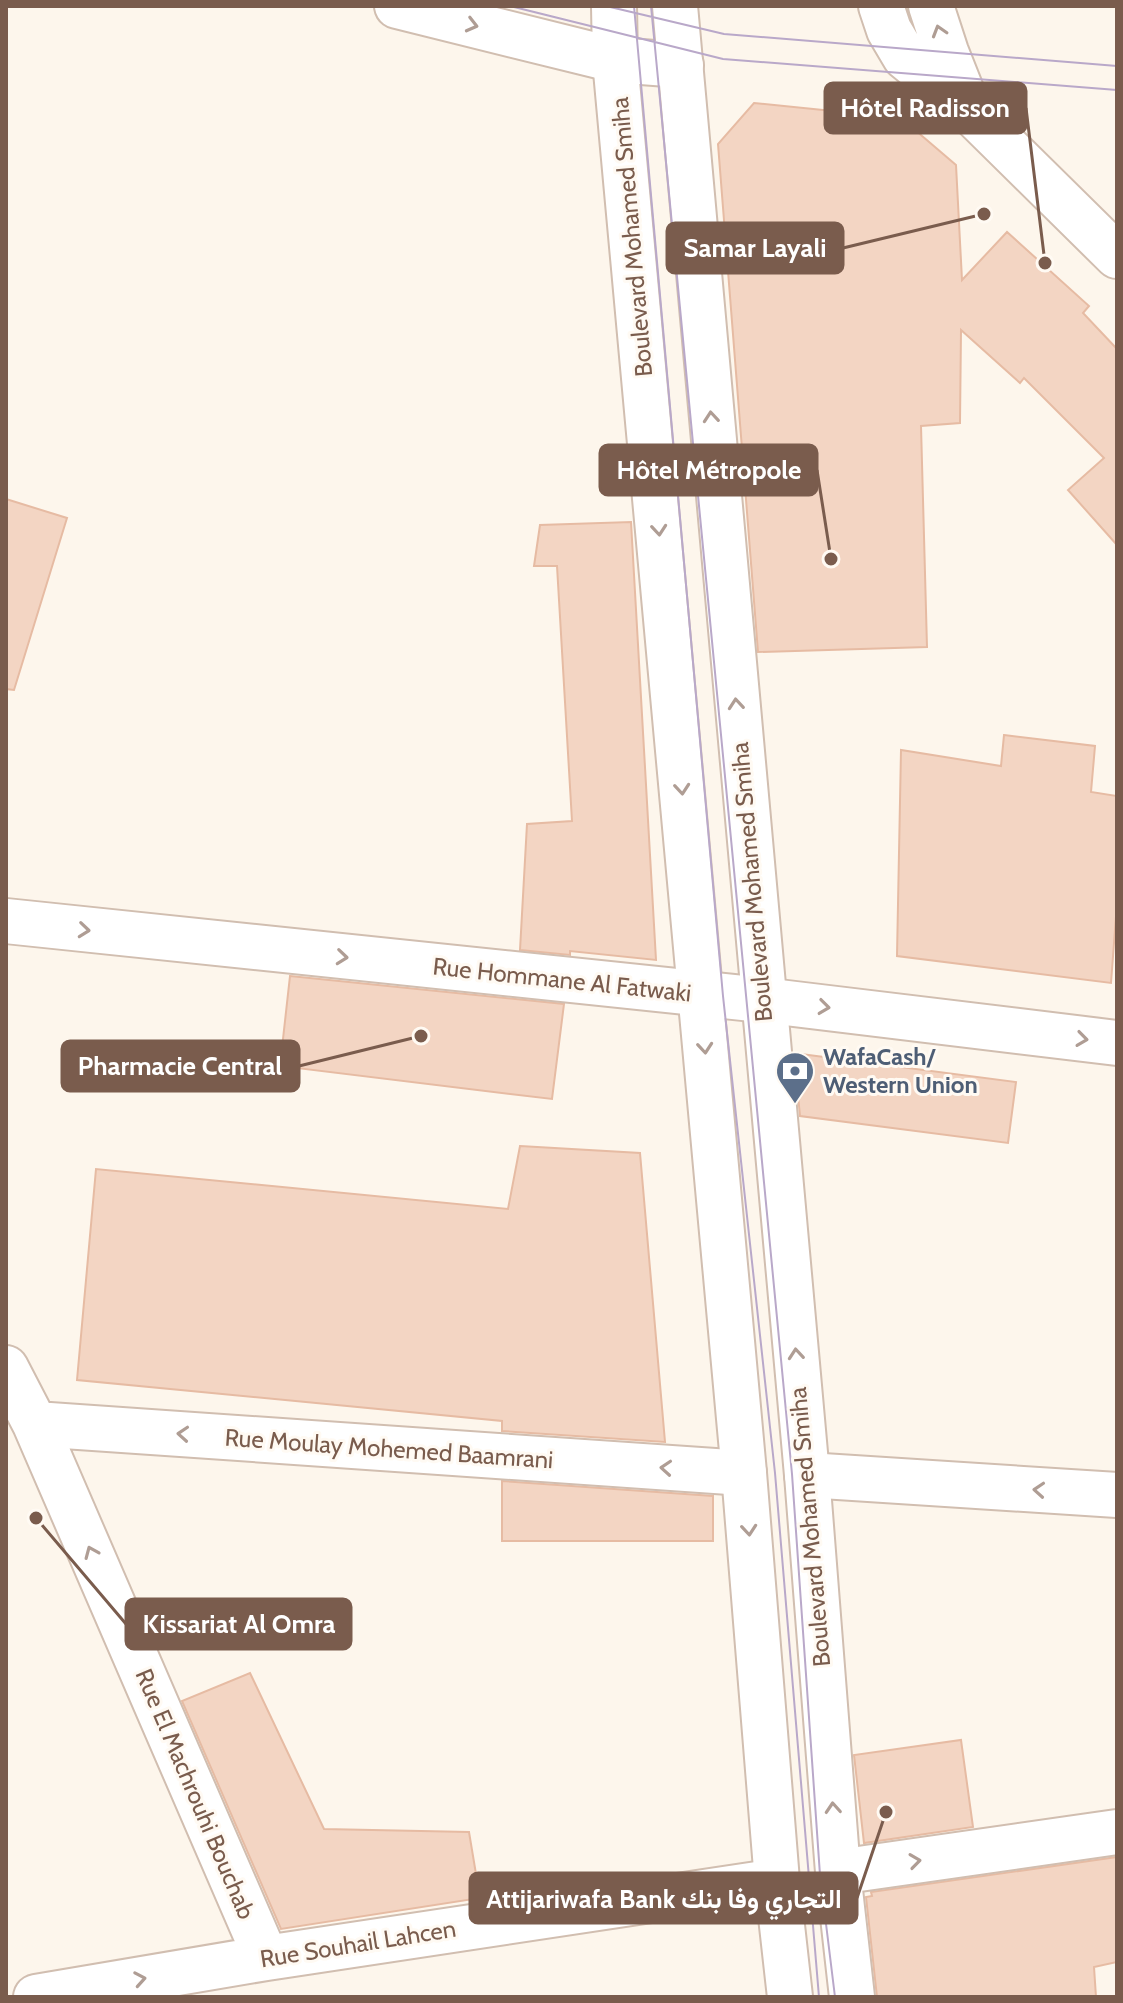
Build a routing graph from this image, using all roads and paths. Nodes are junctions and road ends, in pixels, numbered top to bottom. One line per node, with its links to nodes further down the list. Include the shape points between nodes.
1 (397, 6): 6 (street, one-way to 6)
2 (614, 6): 6 (street, Boulevard Mohamed Smiha)
3 (675, 6): 7 (street, Boulevard Mohamed Smiha)
4 (881, 6): 8 (street, via 905,57)
5 (931, 6): 8 (street, one-way to 5)
6 (615, 60): 7 (street); 11 (street, Boulevard Mohamed Smiha, one-way to 11)
7 (681, 65): 12 (street, Boulevard Mohamed Smiha, one-way to 7)
8 (967, 108): 9 (street)
9 (1117, 256)
10 (6, 921): 11 (street, Rue Hommane Al Fatwaki, one-way to 11)
11 (700, 994): 12 (street, Rue Hommane Al Fatwaki); 16 (street, Boulevard Mohamed Smiha, one-way to 16)
12 (762, 1000): 13 (street, Rue Hommane Al Fatwaki, one-way to 13); 17 (street, Boulevard Mohamed Smiha, one-way to 12)
13 (1117, 1043)
14 (6, 1368): 15 (street, Rue El Machrouhi Bouchab)
15 (35, 1424): 16 (street, Rue Moulay Mohemed Baamrani, one-way to 15); 22 (street, Rue El Machrouhi Bouchab, one-way to 15)
16 (744, 1473): 21 (street, Boulevard Mohamed Smiha, one-way to 21)
17 (807, 1475): 18 (street, one-way to 17); 20 (street, Boulevard Mohamed Smiha, one-way to 17)
18 (1117, 1495)
19 (1117, 1832): 20 (street, one-way to 19)
20 (838, 1872): 25 (street, Boulevard Mohamed Smiha)
21 (777, 1881): 22 (street, Rue Souhail Lahcen); 24 (street, Boulevard Mohamed Smiha)
22 (266, 1958): 23 (street, Rue Souhail Lahcen, one-way to 22)
23 (36, 1997)
24 (790, 1997)
25 (852, 1997)

